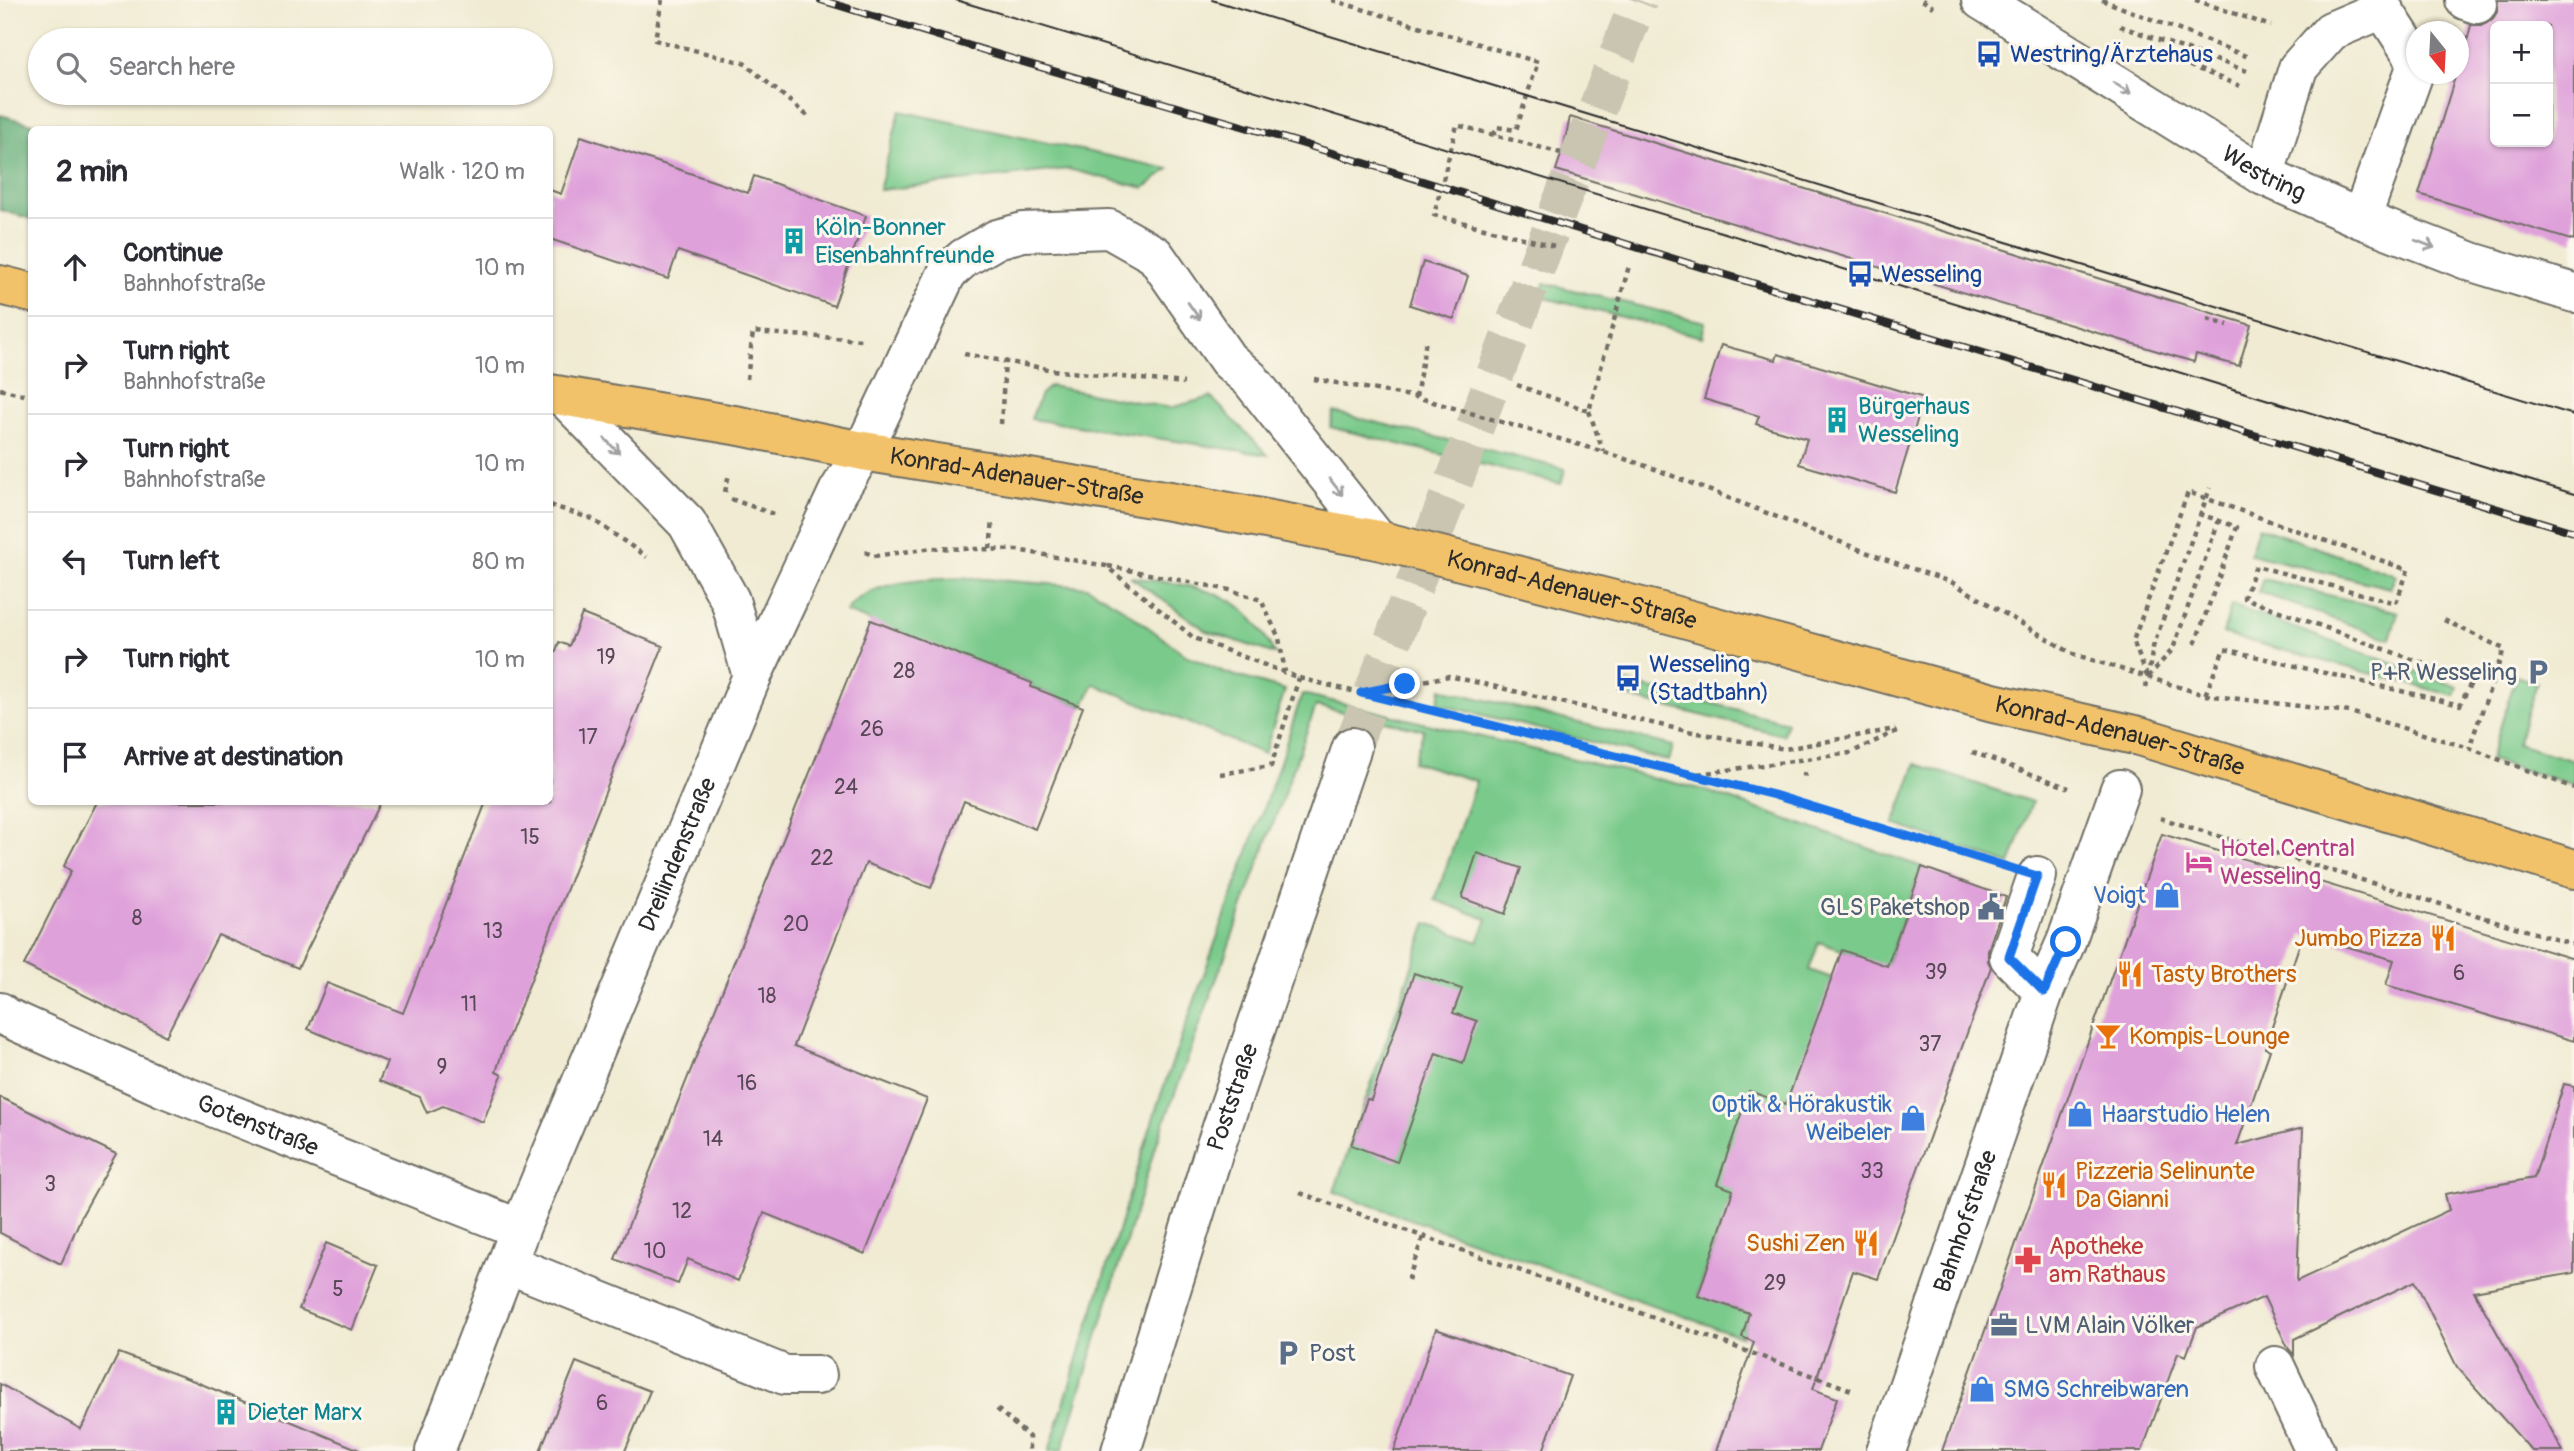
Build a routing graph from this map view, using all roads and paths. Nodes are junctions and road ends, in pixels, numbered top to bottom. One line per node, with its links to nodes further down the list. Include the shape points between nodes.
1 (662, 0): 16 (path, via 655,40 744,63)
2 (1332, 0): 17 (path, via 1538,62 1516,130 1497,127)
3 (1981, 0): 19 (street, Westring, one-way to 19)
4 (2102, 0): 13 (path)
5 (2195, 0): 8 (path)
6 (2385, 4): 8 (street); 9 (street); 10 (street)
7 (2112, 23): 12 (path)
8 (2322, 40): 13 (street)
9 (2406, 41)
10 (2366, 45)
11 (2172, 60): 15 (path)
12 (2249, 72)
13 (2295, 75): 19 (street)
14 (2411, 84): 20 (street)
15 (2244, 87)
16 (810, 118)
17 (1494, 135): 18 (path); 21 (path, via 1457,125 1434,215)
18 (1562, 153)
19 (2264, 176): 20 (street, Westring)
20 (2361, 219): 25 (street, Westring, one-way to 25, via 2472,262)
21 (1554, 246)
22 (1629, 266): 35 (path)
23 (0, 285): 24 (main road)
24 (28, 292)
25 (2574, 293)
26 (2207, 319): 27 (path)
27 (2228, 325)
28 (1426, 340): 38 (path, via 1416,397)
29 (914, 344): 30 (path); 36 (path, via 753,332); 37 (street, Dreilindenstraße); 45 (street, Dreilindenstraße, one-way to 45, via 947,273 964,258 997,239 1023,232 1109,229 1155,255 1228,360 1251,379)
30 (1005, 362)
31 (1517, 386): 35 (path)
32 (0, 389): 34 (path)
33 (557, 395): 36 (main road, Konrad-Adenauer-Straße); 52 (street, one-way to 52, via 687,523 730,600)
34 (28, 396)
35 (1589, 411): 38 (path)
36 (740, 426): 37 (main road, Konrad-Adenauer-Straße); 40 (path)
37 (863, 451): 45 (main road, Konrad-Adenauer-Straße); 52 (street, Dreilindenstraße, via 838,492)
38 (1604, 452): 53 (path, via 1953,583 2073,654)
39 (2210, 488): 41 (path)
40 (724, 497)
41 (2206, 497): 43 (path); 53 (path, via 2188,492 2133,641); 56 (path, via 2408,570 2396,603 2256,566 2244,598 2472,681 2460,705 2224,649)
42 (553, 506): 47 (path, via 592,519)
43 (2200, 514): 44 (path); 53 (path, via 2153,647)
44 (2219, 520): 50 (path, via 2237,527); 53 (path, via 2173,649)
45 (1378, 540): 65 (main road, Konrad-Adenauer-Straße, via 1993,703 2139,736)
46 (1017, 550): 48 (path)
47 (648, 558)
48 (1106, 566): 51 (path, via 1194,638); 51 (path, via 1261,600 1279,638)
49 (2444, 620): 59 (path, via 2504,649)
50 (2196, 644)
51 (1285, 673): 54 (path)
52 (752, 676): 70 (street, Dreilindenstraße)
53 (2148, 677): 56 (path)
54 (1299, 678): 55 (path); 60 (path, via 1270,766)
55 (1361, 693): 57 (path, via 1449,676 1785,749); 66 (path, via 1774,795)
56 (2205, 695): 59 (path, via 2350,712)
57 (1905, 727)
58 (1352, 747): 80 (street, Poststraße, via 1213,1154)
59 (2469, 748): 63 (path)
60 (1220, 774)
61 (1802, 774): 62 (path)
62 (1810, 775)
63 (2574, 788)
64 (2120, 789): 67 (street, Bahnhofstraße)
65 (2574, 869)
66 (2037, 876): 67 (street, via 2009,957)
67 (2044, 992): 77 (street, Bahnhofstraße)
68 (0, 1012): 70 (street, Gotenstraße, via 162,1087)
69 (1300, 1193): 71 (path)
70 (520, 1229): 72 (street, Dreilindenstraße)
71 (1423, 1237): 73 (path); 77 (path)
72 (508, 1264): 75 (street, via 785,1375); 78 (street, Dreilindenstraße)
73 (1408, 1280)
74 (2275, 1366): 82 (street)
75 (817, 1375)
76 (997, 1409): 79 (path, via 1029,1437)
77 (1900, 1409): 81 (street, Bahnhofstraße)
78 (435, 1451)
79 (1029, 1451)
80 (1121, 1451)
81 (1886, 1451)
82 (2315, 1451)

